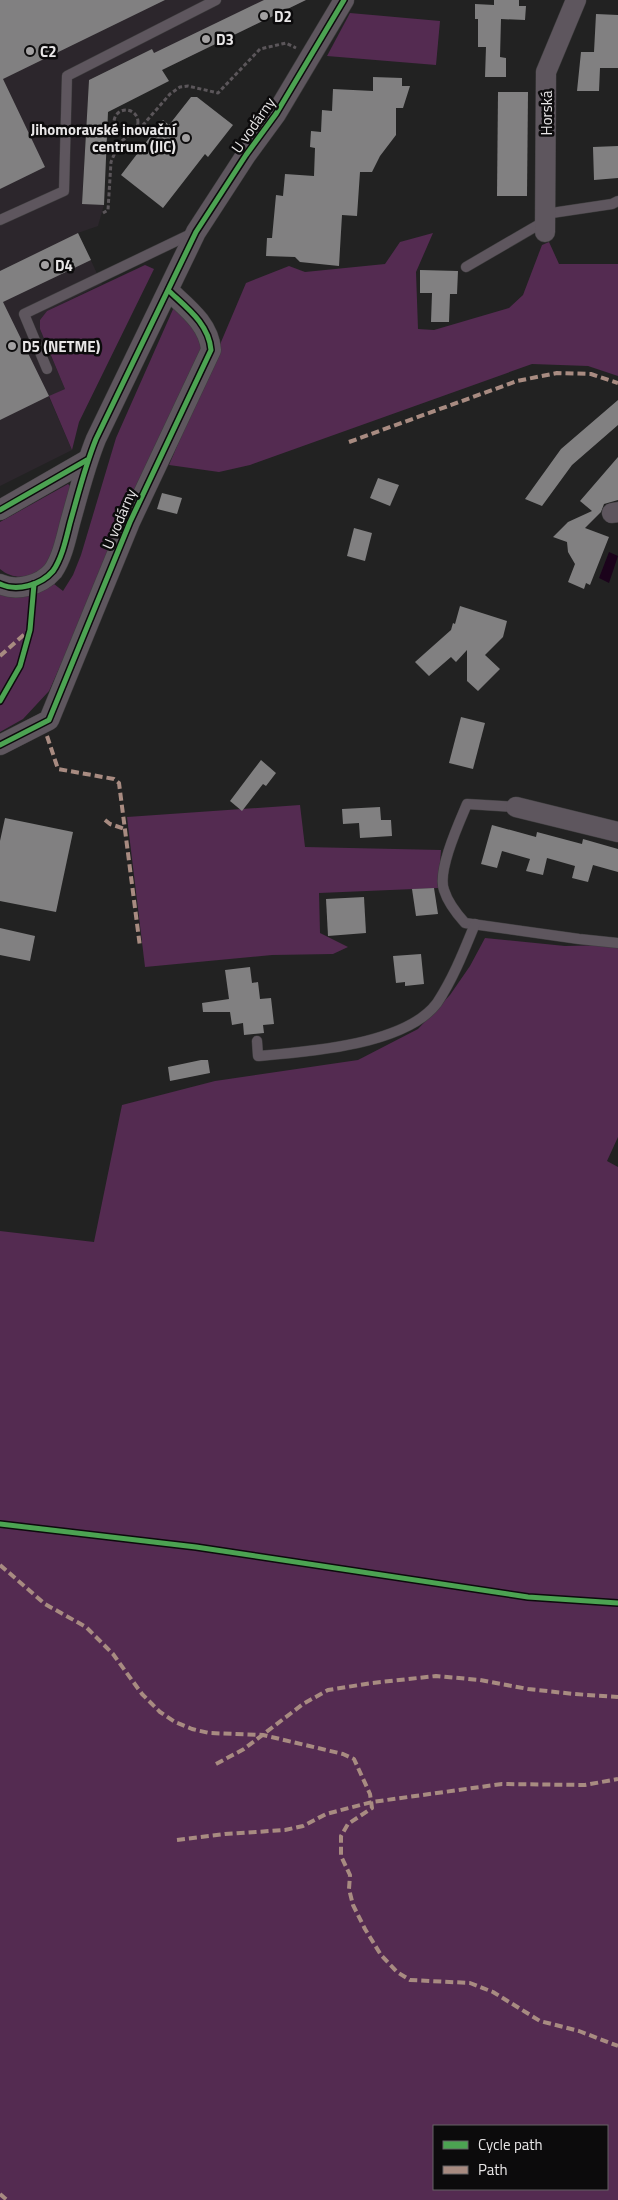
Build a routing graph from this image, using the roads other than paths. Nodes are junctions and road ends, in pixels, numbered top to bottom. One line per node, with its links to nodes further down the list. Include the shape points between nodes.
1 (216, 0): 5 (lane, via 67,76 64,191)
2 (344, 0): 7 (street, U vodárny, via 276,114)
3 (576, 0): 6 (street, Horská, via 546,72)
4 (618, 201): 6 (lane)
5 (0, 220)
6 (545, 222): 8 (lane)
7 (196, 232): 9 (street, U vodárny); 10 (lane, via 24,314)
8 (466, 267)
9 (169, 291): 11 (street, U vodárny); 14 (street, U vodárny, via 206,329 211,350 130,522 50,720)
10 (47, 369)
11 (87, 460): 12 (street); 13 (street, U vodárny, via 64,546 52,571 24,587)
12 (0, 510)
13 (0, 584)
14 (0, 745)
15 (516, 807): 16 (street); 17 (lane, via 467,804 447,853 443,888 454,912 465,923)
16 (618, 832)
17 (475, 924): 18 (lane); 19 (lane, via 436,1004 421,1018 396,1031 328,1049 258,1056)
18 (618, 943)
19 (257, 1041)

